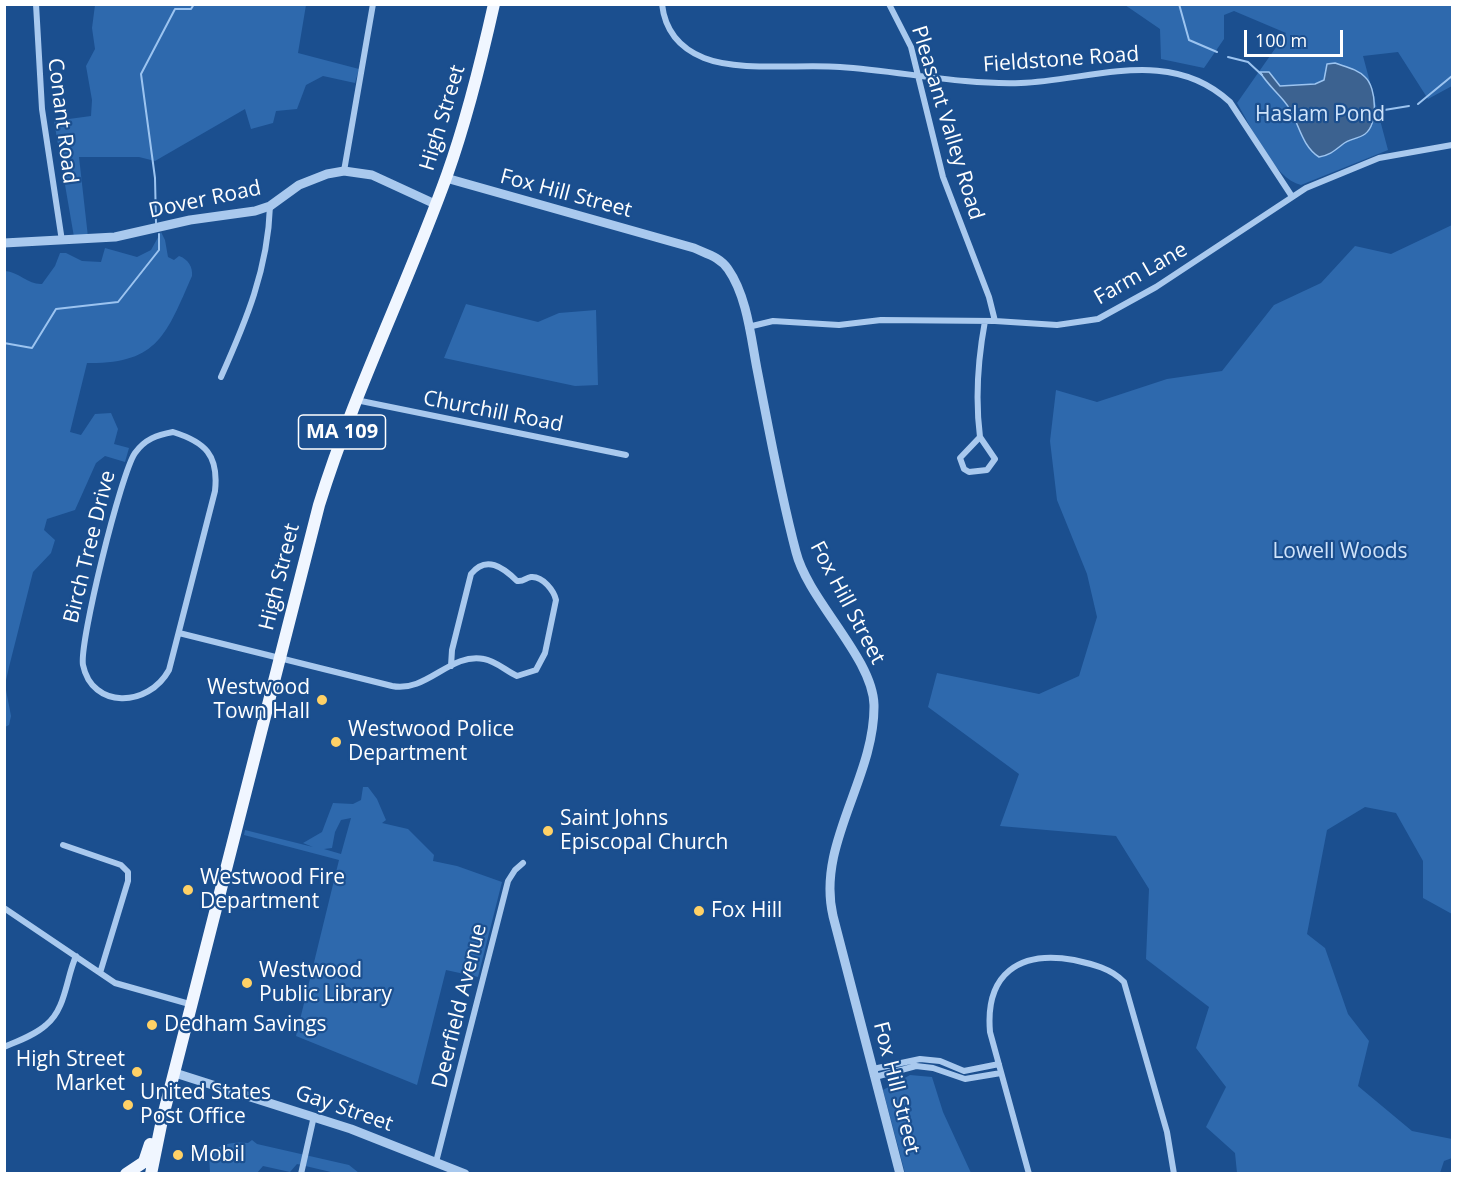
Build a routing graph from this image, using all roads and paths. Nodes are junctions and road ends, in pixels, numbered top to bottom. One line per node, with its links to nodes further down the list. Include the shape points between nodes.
1 (36, 4): 13 (street, Conant Road, via 42,109)
2 (373, 4): 8 (street)
3 (494, 4): 9 (main road, High Street / MA 109)
4 (662, 4): 6 (street, Fieldstone Road, via 664,20 679,44 706,59)
5 (889, 4): 6 (street, Pleasant Valley Road, via 911,47)
6 (918, 76): 10 (street, Fieldstone Road, via 957,82 1022,83 1133,70 1188,74 1217,89 1230,102); 16 (street, Pleasant Valley Road, via 943,177)
7 (1452, 145): 10 (street, Farm Lane, via 1379,158)
8 (344, 171): 11 (street, Dover Road, via 372,175); 12 (street, Dover Road, via 299,185)
9 (446, 178): 11 (main road, High Street / MA 109); 17 (street, Fox Hill Street, via 694,248 719,259 733,278)
10 (1291, 195): 16 (street, Farm Lane, via 1156,287 1098,319 1057,325)
11 (435, 204): 19 (main road, High Street / MA 109)
12 (270, 206): 13 (street, Dover Road, via 115,237); 18 (street, via 258,289)
13 (62, 242): 14 (street, Dover Road)
14 (4, 243)
15 (985, 321): 16 (street, Farm Lane); 17 (street, Farm Lane, via 881,320 839,325 773,321); 20 (street, via 977,414)
16 (995, 321)
17 (748, 327): 34 (street, Fox Hill Street, via 796,554 864,671 874,702 866,761 829,886 833,916)
18 (221, 377)
19 (355, 400): 21 (street, Churchill Road); 23 (main road, High Street / MA 109, via 319,505)
20 (980, 437): 20 (street, via 995,459 987,470 969,472 960,458)
21 (626, 455)
22 (179, 633): 22 (street, Birch Tree Drive, via 169,670 162,683 146,695 126,699 111,695 87,678 82,651 87,623 126,469 144,443 155,435 173,432 205,446 216,478); 23 (street)
23 (280, 658): 24 (street, via 399,687 420,684); 30 (main road, High Street / MA 109)
24 (452, 666): 24 (street, via 476,658 517,676 536,670 545,653 555,593 540,579 517,581 505,569 484,563 477,566 471,574 452,650)
25 (63, 845): 29 (street, via 121,865 128,872)
26 (524, 863): 38 (street, Deerfield Avenue, via 508,881)
27 (4, 908): 28 (street)
28 (76, 956): 29 (street); 31 (street, via 54,1017 36,1032)
29 (100, 973): 30 (street, via 131,989)
30 (193, 1005): 33 (main road, High Street / MA 109)
31 (4, 1047)
32 (999, 1064): 34 (street, via 964,1071 940,1061 920,1059); 35 (street); 45 (street, via 990,999 1008,972 1046,957 1080,961 1117,974 1128,992 1170,1142)
33 (175, 1073): 36 (street, Gay Street); 37 (main road, High Street / MA 109)
34 (874, 1073): 35 (street, via 916,1066 964,1079); 43 (street, Fox Hill Street)
35 (1001, 1073): 44 (street)
36 (314, 1116): 38 (street, Gay Street); 41 (street)
37 (160, 1128): 39 (main road, via 144,1162); 40 (main road, High Street / MA 109)
38 (436, 1162): 42 (street, Gay Street)
39 (126, 1173)
40 (151, 1173)
41 (301, 1173)
42 (465, 1173)
43 (900, 1173)
44 (1029, 1173)
45 (1174, 1173)

